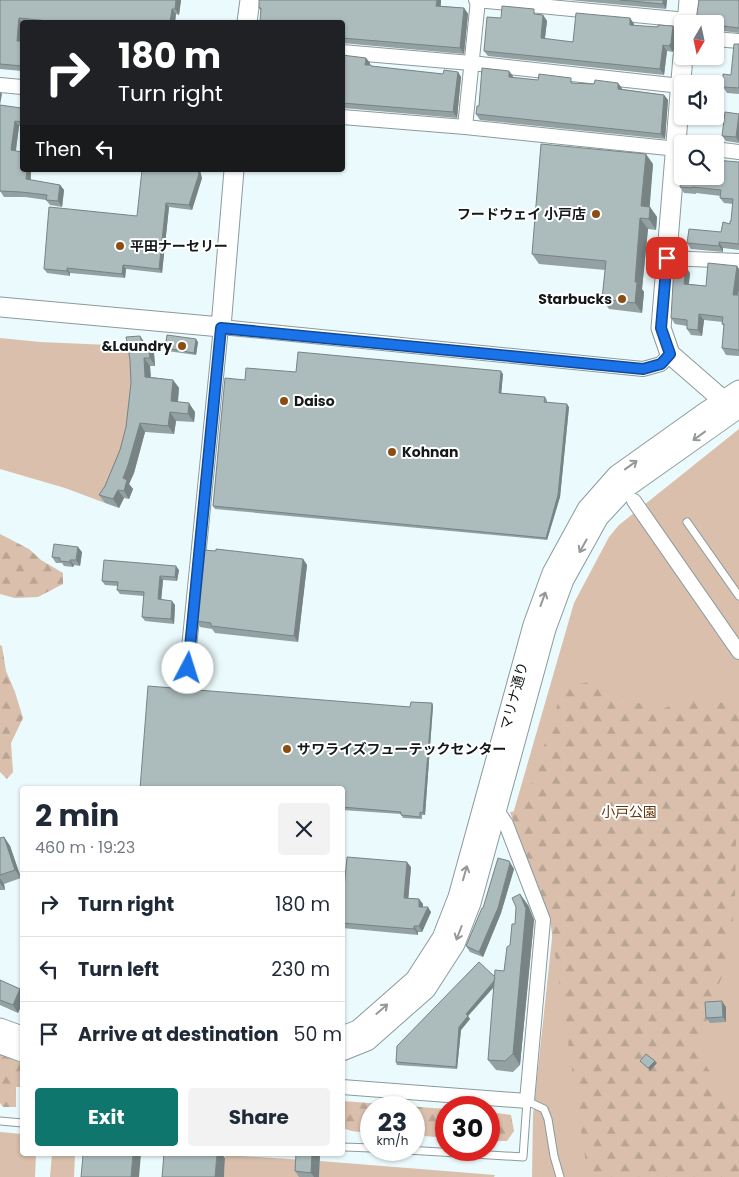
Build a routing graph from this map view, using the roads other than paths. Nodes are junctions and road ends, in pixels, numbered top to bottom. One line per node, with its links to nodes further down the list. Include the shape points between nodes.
1 (250, 0): 5 (street)
2 (477, 0): 6 (street); 10 (street)
3 (689, 0): 4 (street)
4 (688, 15)
5 (247, 20)
6 (674, 21)
7 (724, 40): 8 (street)
8 (739, 41)
9 (345, 52): 10 (street)
10 (472, 63): 12 (street); 15 (street)
11 (0, 85): 13 (street)
12 (674, 85)
13 (20, 87)
14 (345, 118): 15 (street)
15 (465, 127): 16 (street)
16 (674, 148)
17 (724, 150): 18 (street)
18 (739, 152)
19 (234, 172): 24 (street)
20 (676, 185): 21 (street)
21 (667, 258): 22 (street); 25 (street, via 661,328)
22 (739, 261)
23 (0, 308): 24 (street)
24 (221, 328): 25 (street, via 643,369 661,364); 32 (street)
25 (670, 354): 27 (street)
26 (739, 390): 27 (street, マリナ通り)
27 (734, 408): 33 (street, マリナ通り, one-way to 33, via 626,488 599,517 564,580 546,629); 36 (street, マリナ通り, one-way to 27, via 358,1030 415,980 442,938 458,897 533,626 552,573 587,509 617,475)
28 (634, 501): 31 (street)
29 (687, 522): 30 (lane)
30 (739, 596)
31 (739, 652)
32 (188, 668)
33 (496, 809): 38 (street, マリナ通り, one-way to 38, via 471,903 455,944 426,989 367,1041); 41 (street, via 506,824 543,920)
34 (0, 1028): 35 (street)
35 (20, 1035)
36 (345, 1035)
37 (0, 1044): 39 (street)
38 (345, 1050)
39 (20, 1051)
40 (345, 1087): 41 (street)
41 (527, 1101): 46 (lane, via 523,1157); 47 (lane, via 544,1109)
42 (0, 1121): 43 (lane)
43 (20, 1123)
44 (345, 1147): 45 (lane)
45 (360, 1148)
46 (425, 1151)
47 (560, 1177)

